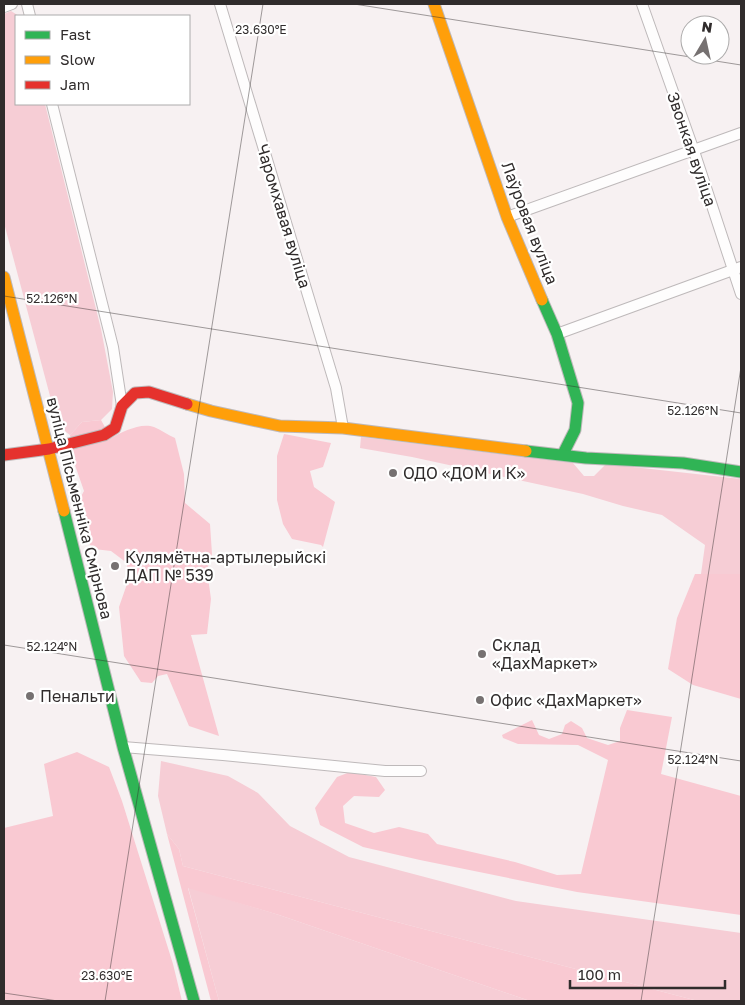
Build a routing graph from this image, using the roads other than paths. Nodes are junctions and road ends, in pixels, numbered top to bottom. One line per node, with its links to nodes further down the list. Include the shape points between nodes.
1 (12, 4): 5 (street)
2 (220, 4): 15 (street, Чаромхавая вуліца, via 336,388)
3 (434, 4): 9 (street, Лаўровая вуліца)
4 (642, 4): 8 (street, Звонкая вуліца)
5 (4, 7)
6 (52, 105): 14 (street, via 113,347)
7 (741, 132): 8 (street)
8 (694, 151): 9 (street); 10 (street, Звонкая вуліца)
9 (507, 217): 13 (street, Лаўровая вуліца)
10 (737, 268): 12 (street, Звонкая вуліца); 13 (street)
11 (4, 277): 16 (street, вуліца Пісьменніка Смірнова)
12 (741, 294)
13 (557, 334): 17 (street, Лаўровая вуліца, via 578,403 575,430)
14 (122, 406): 15 (street, via 135,393 149,392 211,412 280,426); 16 (street, via 115,428 104,435)
15 (343, 428): 17 (street)
16 (49, 449): 18 (street); 20 (street, вуліца Пісьменніка Смірнова)
17 (563, 454): 19 (street, via 683,463)
18 (4, 455)
19 (741, 472)
20 (123, 747): 21 (street, via 385,771); 22 (street, вуліца Пісьменніка Смірнова)
21 (421, 771)
22 (194, 1001)

